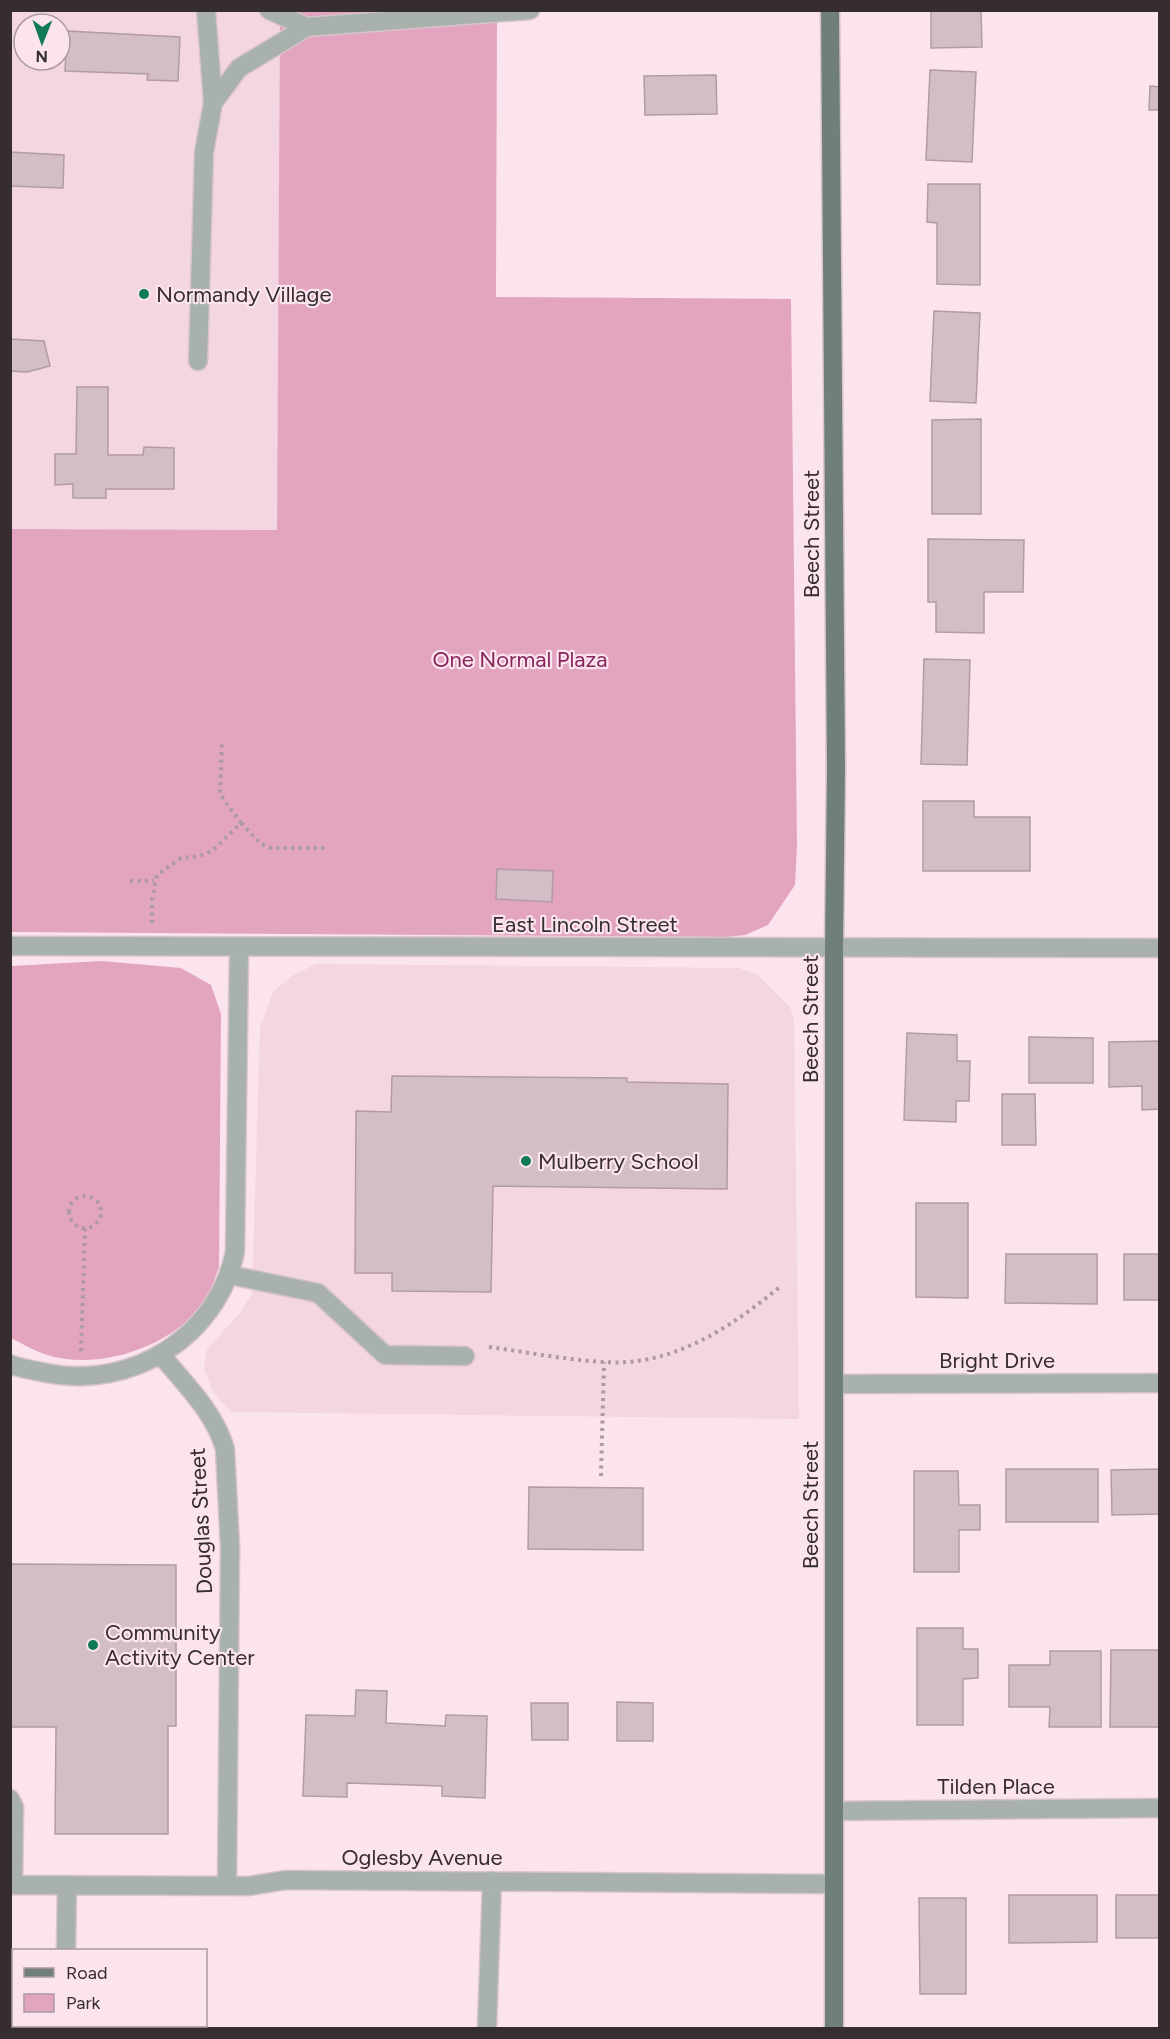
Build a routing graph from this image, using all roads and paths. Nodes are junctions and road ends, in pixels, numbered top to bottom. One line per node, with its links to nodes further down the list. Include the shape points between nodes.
1 (206, 10): 6 (street)
2 (269, 10): 5 (street)
3 (530, 10): 5 (street)
4 (830, 10): 17 (main road, Beech Street, via 837,768)
5 (307, 27): 6 (street, via 239,68)
6 (213, 103): 7 (street, via 204,152)
7 (198, 361)
8 (222, 740): 9 (path, via 220,794)
9 (241, 823): 10 (path, via 261,844 271,848); 12 (path, via 212,851 181,858 166,866)
10 (329, 848)
11 (130, 881): 12 (path)
12 (154, 881): 14 (path)
13 (10, 946): 14 (street, East Lincoln Street)
14 (153, 947): 15 (street, East Lincoln Street)
15 (239, 948): 17 (street, East Lincoln Street); 19 (street, via 235,1252)
16 (1160, 948): 17 (street, East Lincoln Street)
17 (834, 949): 27 (main road, Beech Street)
18 (85, 1228): 18 (path, via 99,1220 101,1210 96,1200 86,1196 72,1202 68,1212 75,1225); 25 (path)
19 (230, 1275): 21 (street, via 222,1293 194,1330); 22 (street, via 318,1293 385,1355)
20 (782, 1286): 23 (path, via 746,1315 682,1350 638,1361)
21 (161, 1355): 25 (street, via 106,1374); 36 (street, Douglas Street, via 207,1411 225,1449 230,1546)
22 (465, 1356): 23 (path, via 481,1346)
23 (604, 1362): 28 (path)
24 (10, 1364): 25 (street, via 56,1375)
25 (80, 1376)
26 (1160, 1383): 27 (street, Bright Drive)
27 (834, 1384): 31 (main road, Beech Street)
28 (601, 1476)
29 (10, 1799): 34 (street, via 14,1807)
30 (1160, 1808): 31 (street, Tilden Place)
31 (834, 1811): 33 (main road, Beech Street)
32 (492, 1881): 33 (street, Oglesby Avenue); 36 (street, Oglesby Avenue, via 286,1880); 38 (street)
33 (834, 1884): 39 (main road, Beech Street)
34 (12, 1885): 35 (street, Oglesby Avenue)
35 (67, 1886): 36 (street, Oglesby Avenue); 37 (street)
36 (227, 1886)
37 (66, 1949)
38 (487, 2028)
39 (834, 2028)

